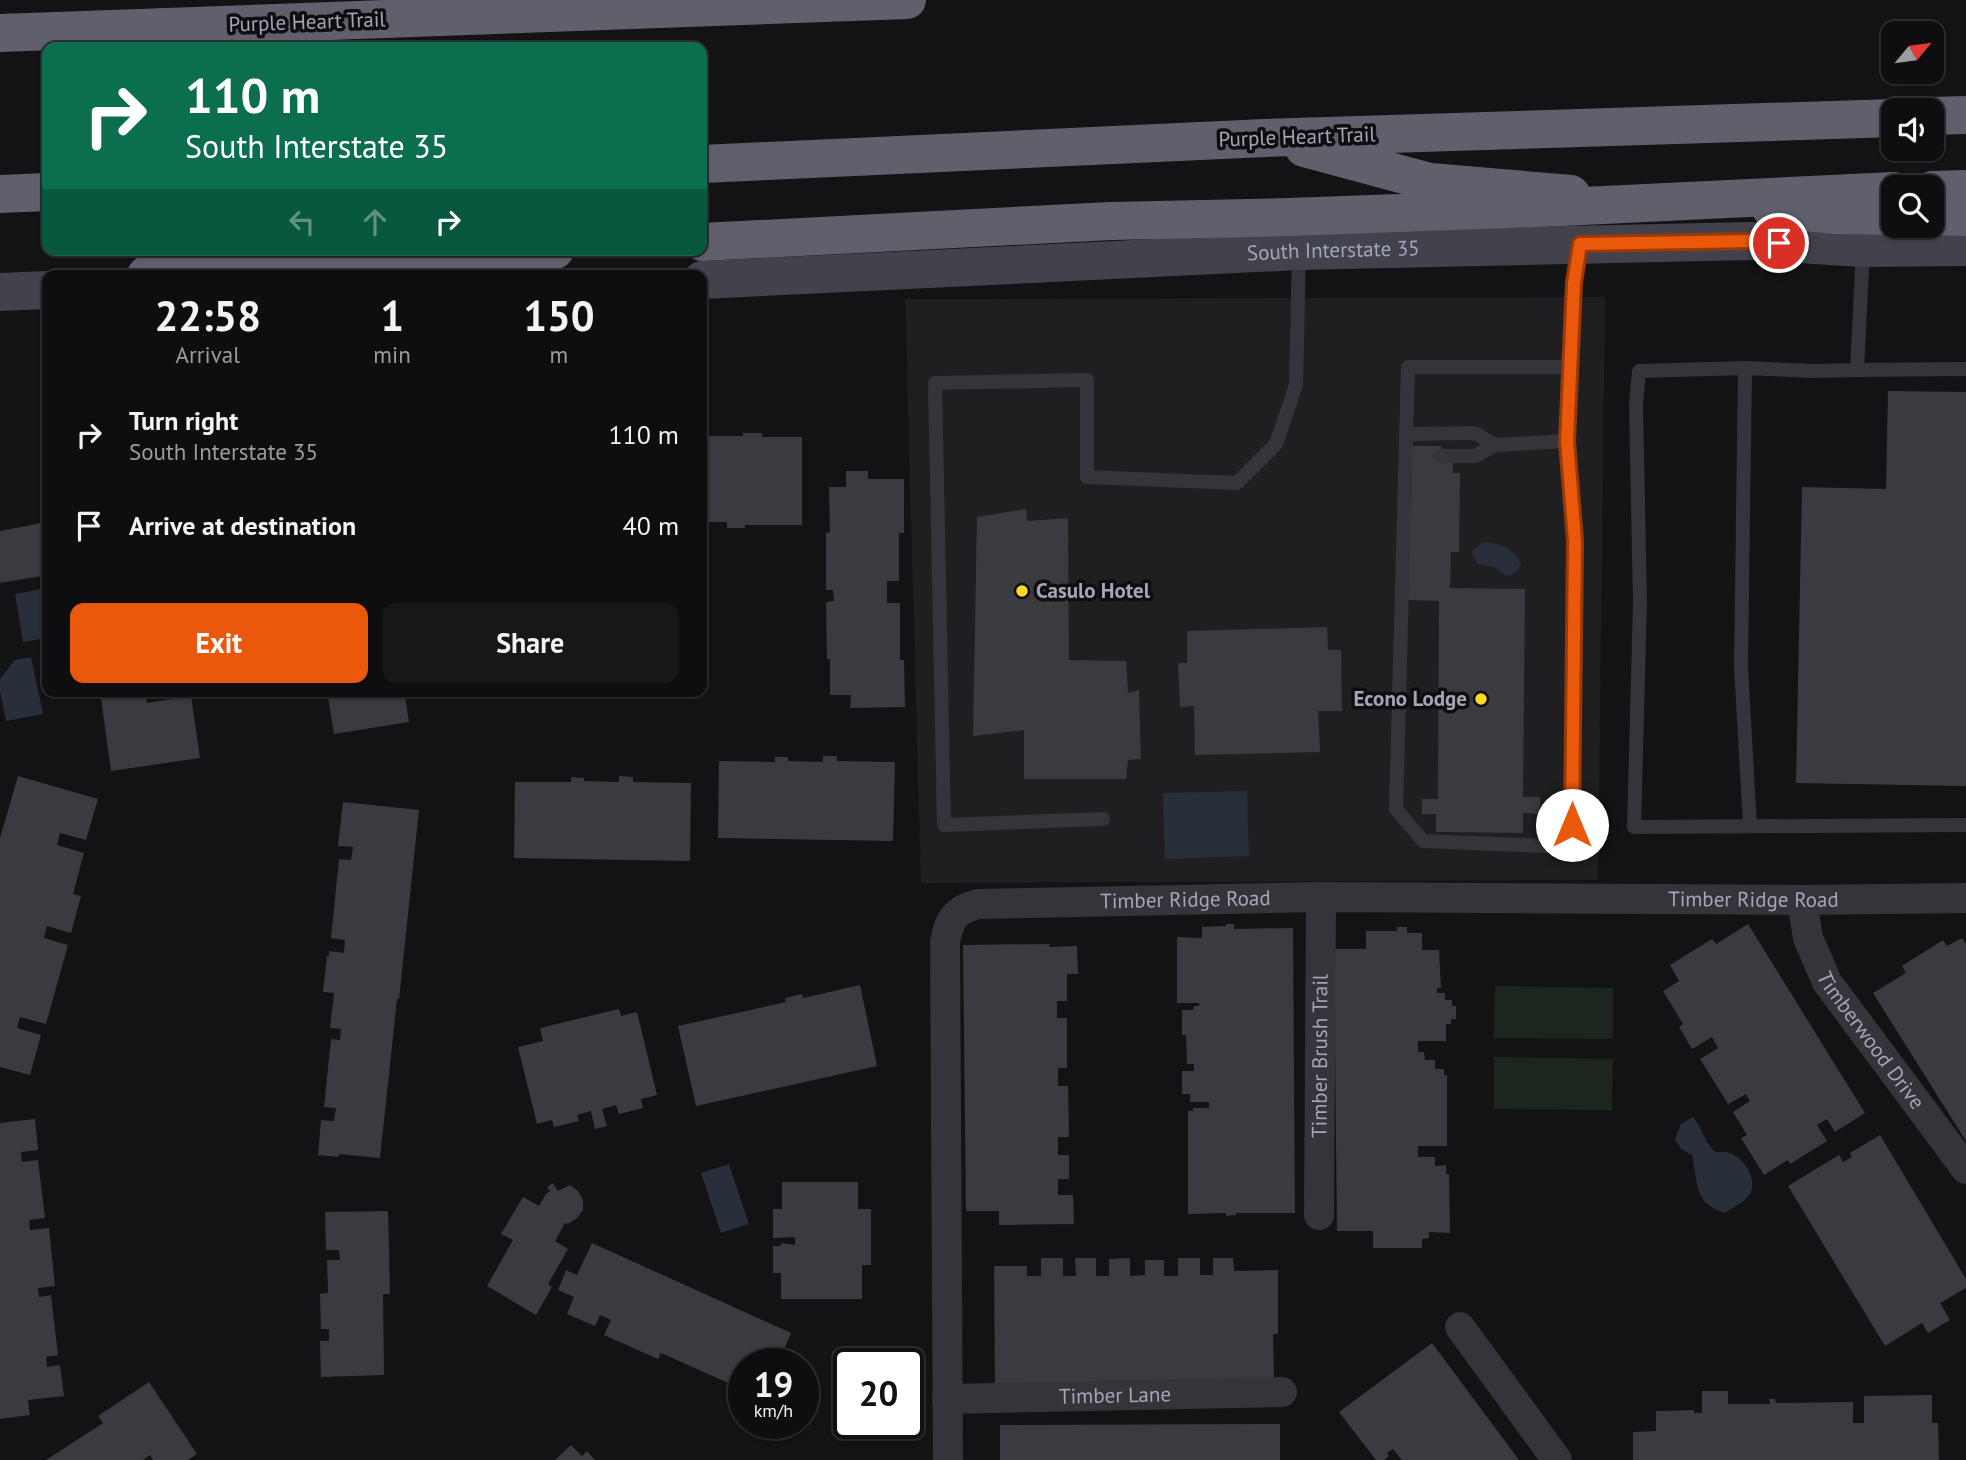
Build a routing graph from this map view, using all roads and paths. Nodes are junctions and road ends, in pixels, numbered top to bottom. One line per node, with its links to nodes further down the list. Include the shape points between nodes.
1 (413, 0): 3 (highway)
2 (907, 0): 3 (highway, Purple Heart Trail)
3 (312, 22): 4 (highway, Purple Heart Trail)
4 (0, 33)
5 (1966, 115): 6 (highway)
6 (1944, 116)
7 (1881, 118): 8 (highway, Purple Heart Trail)
8 (1265, 138): 9 (highway, Purple Heart Trail); 15 (highway, via 1430,182)
9 (707, 164)
10 (1966, 188): 11 (highway)
11 (1944, 189)
12 (42, 192): 14 (highway)
13 (1881, 192): 18 (highway, bridge)
14 (0, 194)
15 (1881, 216)
16 (1944, 216): 17 (highway)
17 (1966, 217)
18 (707, 242)
19 (1580, 244): 21 (main road, South Interstate 35, via 1751,241); 22 (main road, South Interstate 35); 28 (lane)
20 (1966, 247): 21 (main road, South Interstate 35)
21 (1863, 248): 31 (lane)
22 (1298, 251): 25 (main road, South Interstate 35); 36 (lane, via 1296,385 1276,444 1237,482 1087,478 1087,380 934,383 944,825)
23 (444, 256): 24 (highway)
24 (186, 270)
25 (707, 280)
26 (42, 290): 27 (main road)
27 (0, 292)
28 (1569, 368): 32 (lane, via 1408,367); 33 (lane)
29 (1745, 368): 31 (lane); 38 (lane, via 1741,666); 38 (lane, via 1639,371 1640,603 1634,827)
30 (1966, 369): 31 (lane)
31 (1857, 370)
32 (1406, 435): 33 (lane, via 1396,809 1423,841 1546,846 1572,825 1575,541); 34 (lane, via 1475,433)
33 (1567, 441): 34 (lane)
34 (1495, 444): 35 (lane, via 1475,456)
35 (1441, 456)
36 (1103, 819)
37 (1966, 825): 38 (lane)
38 (1750, 826)
39 (1321, 897): 41 (street, Timber Ridge Road); 43 (street, Timber Brush Trail); 46 (street, Timber Ridge Road, via 978,904 954,916 945,942)
40 (1966, 898): 41 (street, Timber Ridge Road)
41 (1802, 900): 42 (street, Timberwood Drive, via 1808,938 1827,982)
42 (1966, 1169)
43 (1319, 1215)
44 (1460, 1327): 48 (street)
45 (1282, 1392): 46 (street, Timber Lane)
46 (947, 1399): 47 (street, Timber Ridge Road)
47 (948, 1460)
48 (1558, 1460)

